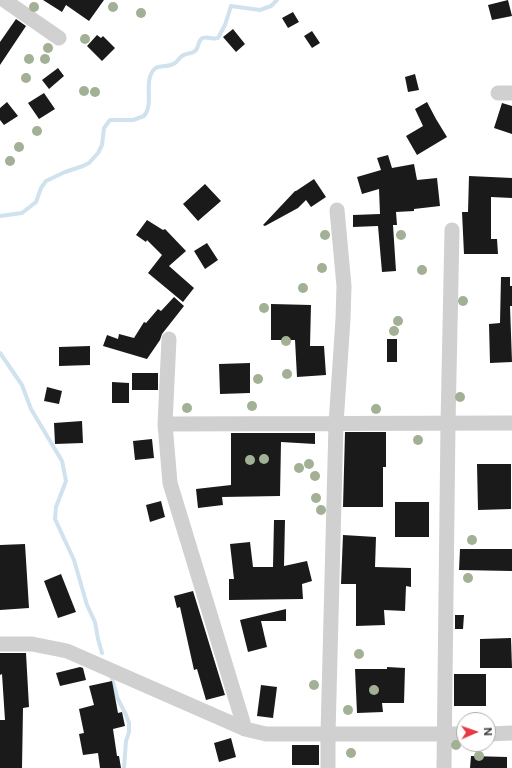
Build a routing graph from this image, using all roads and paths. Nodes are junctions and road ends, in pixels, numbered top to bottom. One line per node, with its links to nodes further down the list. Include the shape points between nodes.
1 (4, 0): 2 (street)
2 (59, 38)
3 (337, 210): 7 (street, via 344,286)
4 (452, 230): 8 (street)
5 (169, 339): 6 (street)
6 (165, 424): 7 (street); 11 (street, via 170,484)
7 (336, 424): 8 (street); 13 (street)
8 (448, 424): 9 (street); 14 (street)
9 (512, 424)
10 (0, 644): 11 (street, via 32,644 67,651)
11 (245, 729): 13 (street, via 266,734)
12 (512, 733): 16 (street)
13 (328, 734): 14 (street); 17 (street)
14 (444, 734): 15 (street); 18 (street)
15 (456, 734)
16 (496, 734)
17 (328, 768)
18 (444, 768)

